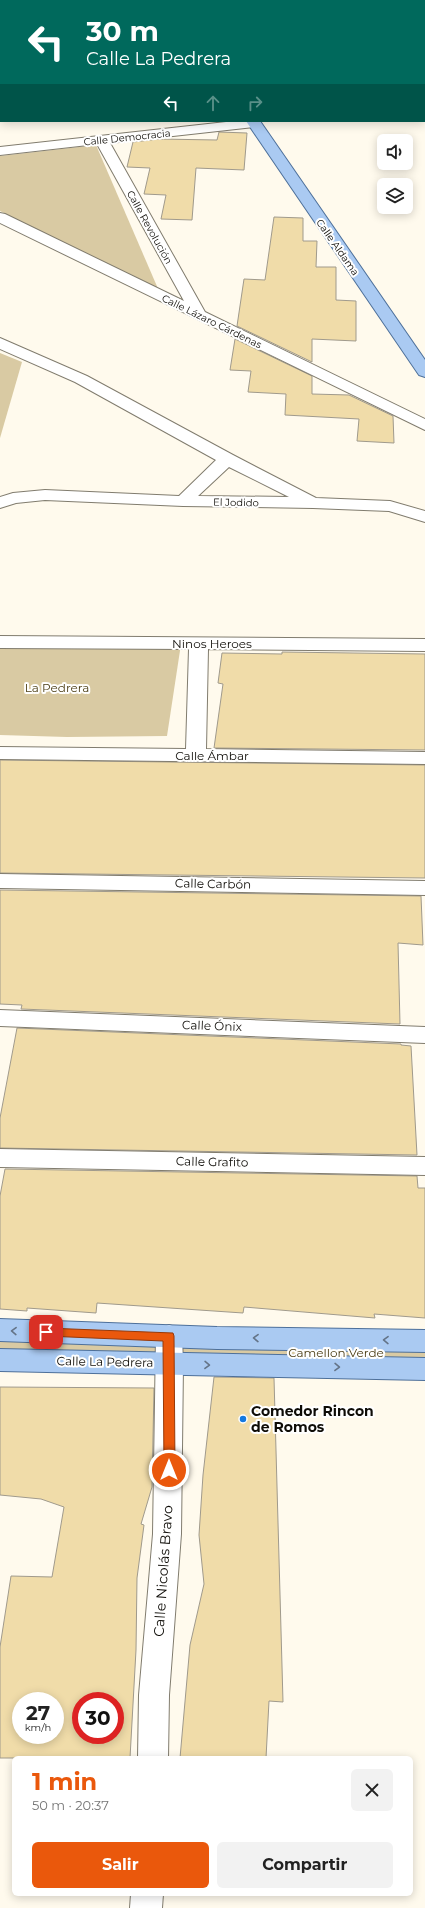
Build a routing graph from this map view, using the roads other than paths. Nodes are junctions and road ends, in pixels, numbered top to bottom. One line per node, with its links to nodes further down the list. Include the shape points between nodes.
1 (253, 122): 2 (street, Calle Democracia); 7 (main road, Calle Aldama)
2 (101, 140): 3 (street, Calle Democracia); 5 (street, Calle Revolución)
3 (0, 151)
4 (0, 217): 5 (street, Calle Lázaro Cárdenas)
5 (199, 314): 8 (street, Calle Lázaro Cárdenas)
6 (0, 343): 9 (street, via 81,379)
7 (425, 372)
8 (425, 425)
9 (227, 459): 10 (street); 12 (street)
10 (183, 501): 11 (street, El Jodido, via 45,495 13,498); 12 (street, El Jodido)
11 (0, 503)
12 (313, 503): 13 (street, El Jodido, via 390,506)
13 (425, 517)
14 (0, 642): 15 (street, Ninos Heroes)
15 (199, 644): 16 (street, Ninos Heroes); 18 (street)
16 (425, 645)
17 (0, 754): 18 (street, Calle Ámbar)
18 (196, 756): 19 (street, Calle Ámbar)
19 (425, 758)
20 (0, 881): 21 (street, Calle Carbón)
21 (425, 888)
22 (0, 1018): 23 (street, Calle Ónix)
23 (425, 1035)
24 (0, 1158): 25 (street, Calle Grafito)
25 (425, 1166)
26 (0, 1330): 27 (main road, one-way to 26)
27 (169, 1336): 28 (main road, one-way to 27); 30 (street, Calle Nicolás Bravo)
28 (425, 1340)
29 (0, 1360): 30 (main road, Calle La Pedrera)
30 (170, 1364): 31 (main road, Calle La Pedrera, one-way to 31); 32 (street, Calle Nicolás Bravo, via 168,1534 154,1695)
31 (425, 1369)
32 (153, 1756)
33 (147, 1896): 34 (street)
34 (146, 1908)

